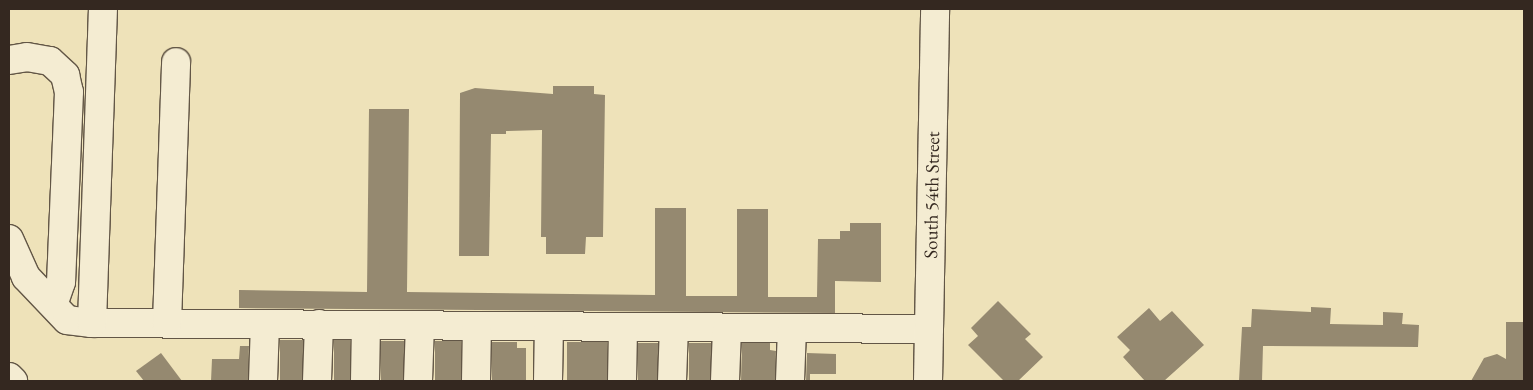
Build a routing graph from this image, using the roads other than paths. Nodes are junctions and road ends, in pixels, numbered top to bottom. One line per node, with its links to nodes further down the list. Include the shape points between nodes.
1 (103, 9): 7 (street)
2 (936, 9): 19 (street, South 54th Street)
3 (9, 60): 6 (street, via 27,56 50,61 65,75 69,92 61,282)
4 (176, 62): 8 (street)
5 (9, 239): 6 (street, via 26,276)
6 (53, 305): 7 (street, via 67,320)
7 (92, 323): 8 (street)
8 (167, 323): 9 (street)
9 (265, 324): 10 (street); 22 (street)
10 (319, 324): 11 (street); 23 (street)
11 (366, 325): 12 (street); 24 (street)
12 (420, 326): 13 (street); 25 (street)
13 (477, 326): 14 (street); 26 (street)
14 (549, 326): 15 (street); 27 (street)
15 (623, 327): 16 (street); 28 (street)
16 (674, 327): 17 (street); 29 (street)
17 (727, 328): 18 (street); 30 (street)
18 (792, 328): 19 (street); 31 (street)
19 (929, 329): 32 (street, South 54th Street)
20 (9, 377): 21 (street)
21 (13, 381)
22 (263, 381)
23 (317, 381)
24 (365, 381)
25 (418, 381)
26 (476, 381)
27 (548, 381)
28 (622, 381)
29 (672, 381)
30 (725, 381)
31 (790, 381)
32 (928, 381)

